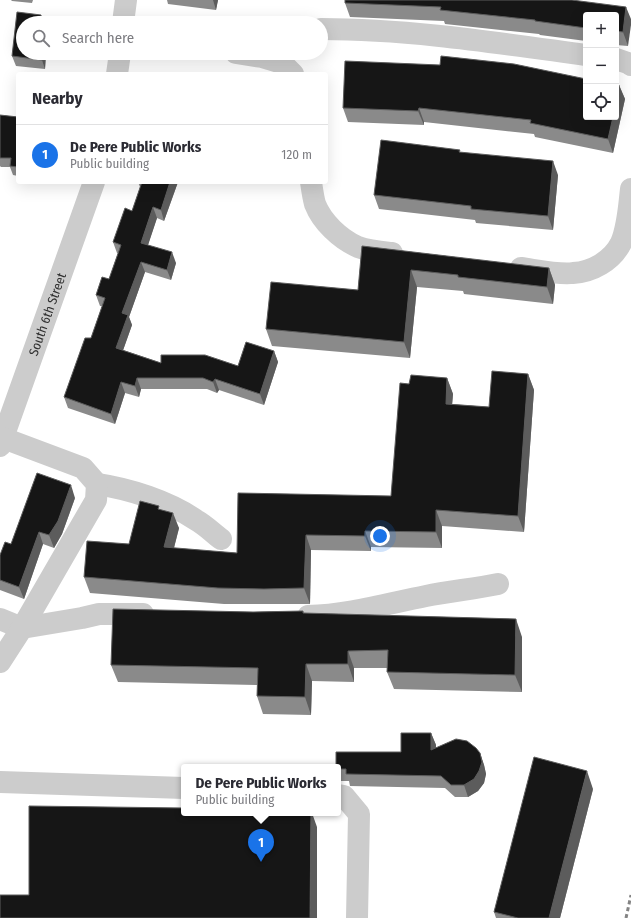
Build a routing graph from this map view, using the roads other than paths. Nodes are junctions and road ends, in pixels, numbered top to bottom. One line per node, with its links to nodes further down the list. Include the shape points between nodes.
1 (126, 0): 2 (street)
2 (124, 16)
3 (328, 30): 4 (street, via 446,36)
4 (583, 55)
5 (119, 60): 9 (street)
6 (276, 60): 10 (street)
7 (619, 60): 8 (street)
8 (631, 66)
9 (117, 72)
10 (292, 72)
11 (93, 184): 16 (street, South 6th Street)
12 (311, 184): 14 (street, via 315,204 325,221 343,238 359,247)
13 (631, 189): 15 (street, via 620,243 608,260 590,270 573,274)
14 (414, 256)
15 (501, 266)
16 (1, 442): 17 (street, via 83,468)
17 (97, 484): 18 (street, via 140,494 181,511); 23 (street, via 96,500)
18 (221, 539)
19 (498, 584): 21 (street, via 330,616)
20 (163, 614): 23 (street, via 99,614)
21 (285, 617)
22 (0, 618): 23 (street)
23 (22, 628): 24 (street)
24 (0, 662)
25 (0, 782): 26 (street)
26 (181, 788)
27 (341, 796): 28 (street, via 359,814)
28 (357, 918)

